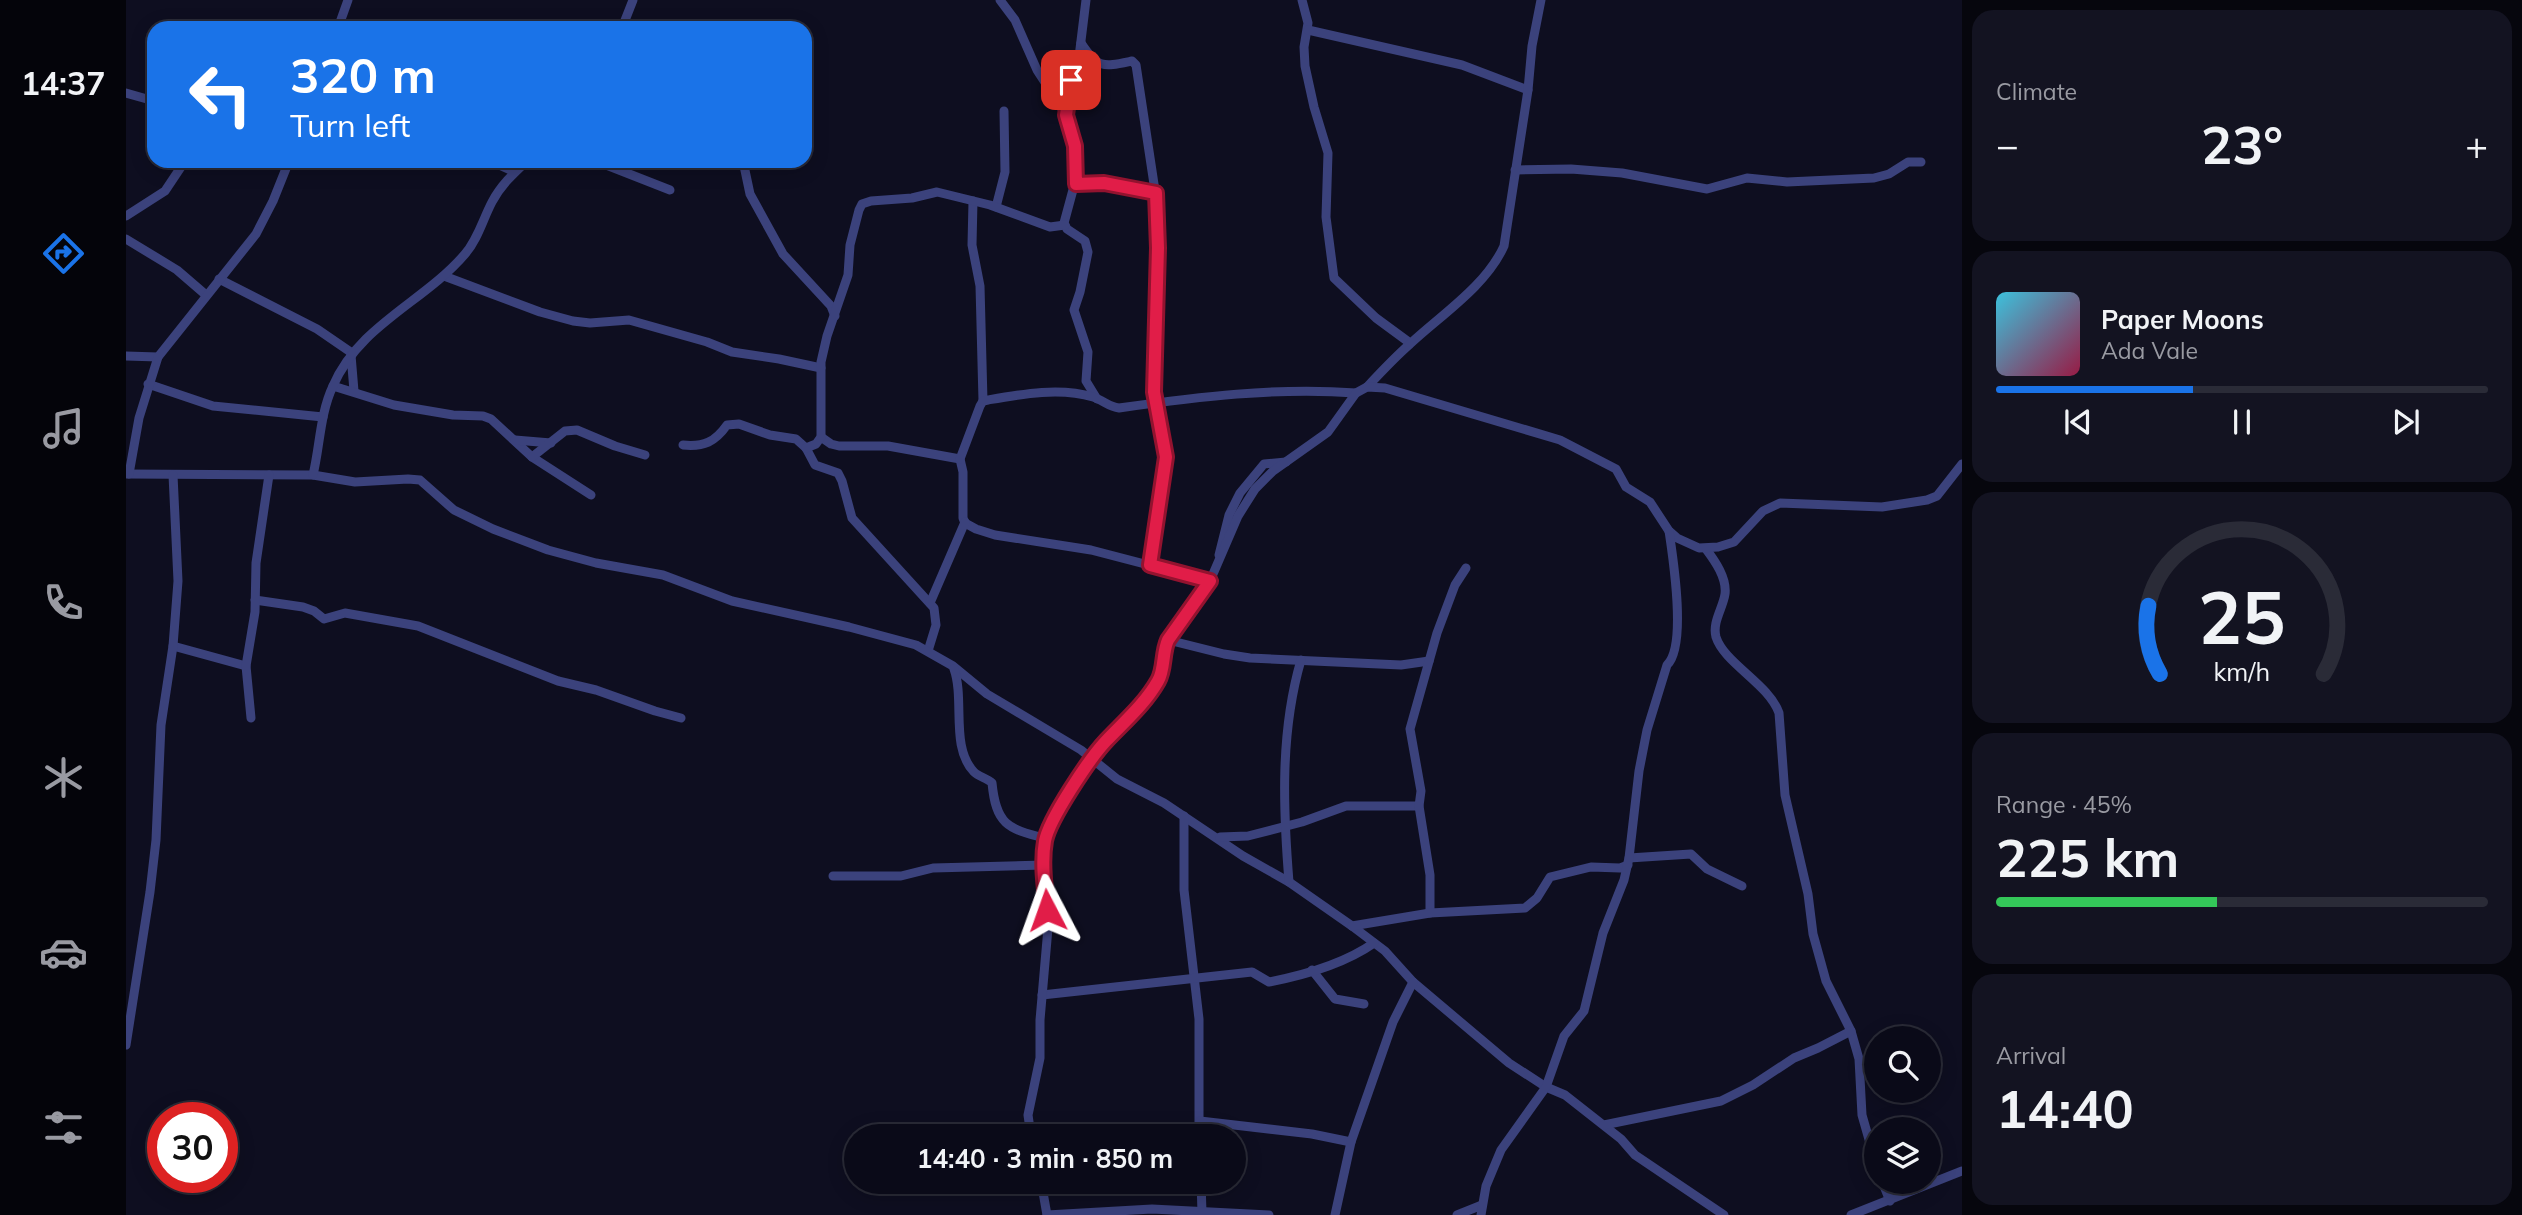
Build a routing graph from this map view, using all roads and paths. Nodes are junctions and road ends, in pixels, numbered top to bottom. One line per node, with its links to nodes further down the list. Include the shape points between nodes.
1 (348, 0): 7 (street)
2 (633, 0): 8 (street)
3 (1000, 0): 15 (street)
4 (1086, 0): 10 (street)
5 (1302, 0): 9 (street)
6 (1541, 0): 11 (street)
7 (340, 21)
8 (625, 21)
9 (1308, 30): 11 (street, via 1462,65); 37 (street, via 1305,66 1328,153 1326,217 1334,278)
10 (1081, 43): 15 (street); 27 (street, via 1100,65 1132,61 1136,65)
11 (1528, 90): 23 (street)
12 (126, 93): 13 (street)
13 (147, 99)
14 (1004, 111): 29 (street, via 1005,172)
15 (1066, 115): 25 (street, via 1075,146)
16 (1921, 162): 23 (street, via 1913,161 1874,178 1787,182 1747,178 1707,189 1622,173)
17 (180, 168): 30 (street, via 165,191)
18 (286, 168): 34 (street, via 256,234)
19 (506, 168): 24 (street)
20 (519, 168): 24 (street)
21 (614, 168): 26 (street)
22 (744, 168): 36 (street, via 750,194 783,254)
23 (1515, 170): 37 (street, via 1501,252 1449,312)
24 (515, 172): 33 (street, via 492,202 472,246)
25 (1076, 184): 27 (street, via 1104,183); 31 (street)
26 (670, 190)
27 (1156, 193): 49 (street)
28 (973, 201): 29 (street); 36 (street, via 937,191 862,204); 48 (street)
29 (996, 207): 31 (street, via 1050,227)
30 (126, 216)
31 (1065, 225): 47 (street, via 1087,245 1073,310 1088,352 1086,381)
32 (126, 239): 35 (street, via 177,270)
33 (444, 276): 38 (street, via 386,320); 41 (street, via 573,321 629,320 732,352)
34 (219, 279): 35 (street); 38 (street, via 317,329)
35 (206, 295): 40 (street)
36 (835, 316): 41 (street)
37 (1410, 343): 44 (street)
38 (352, 354): 43 (street); 45 (street)
39 (126, 356): 40 (street)
40 (158, 356): 42 (street)
41 (821, 368): 51 (street)
42 (149, 384): 50 (street, via 213,406); 60 (street)
43 (333, 386): 45 (street); 50 (street)
44 (1367, 387): 46 (street); 66 (street, via 1560,440 1616,469 1626,487 1650,502)
45 (354, 391): 52 (street, via 429,412 483,416)
46 (1356, 393): 49 (street, via 1241,394); 70 (street, via 1328,432 1268,476 1249,497)
47 (1097, 399): 48 (street, via 1044,392); 49 (street, via 1115,408)
48 (983, 401): 58 (street)
49 (1156, 403): 68 (street, via 1166,457)
50 (323, 417): 63 (street)
51 (821, 436): 55 (street, via 817,444); 58 (street, via 839,446 888,446)
52 (515, 440): 53 (street); 57 (street)
53 (551, 443): 56 (street, via 565,431 577,430); 57 (street)
54 (683, 445): 55 (street, via 706,445 734,423 796,439)
55 (806, 448): 72 (street, via 815,465 838,473 852,518)
56 (645, 455)
57 (532, 457): 64 (street)
58 (960, 459): 65 (street)
59 (1962, 464): 67 (street, via 1945,488 1927,500 1882,508 1780,503 1763,511 1734,542)
60 (128, 474): 61 (street)
61 (173, 475): 62 (street); 74 (street, via 178,581)
62 (269, 475): 63 (street); 71 (street)
63 (313, 475): 75 (street, via 355,482 420,481 454,510 548,550 663,575 732,601 849,627)
64 (591, 495)
65 (965, 522): 68 (street, via 1009,538 1091,550); 72 (street)
66 (1669, 531): 67 (street, via 1693,547); 88 (street, via 1678,608 1675,645 1647,730)
67 (1706, 549): 101 (street, via 1725,586 1715,629 1717,640 1779,713 1785,795 1813,934 1826,982)
68 (1150, 565): 70 (street)
69 (1466, 568): 77 (street, via 1455,584)
70 (1210, 581): 73 (street)
71 (255, 600): 78 (street); 81 (street, via 310,609 324,619 345,613 418,626 558,681)
72 (930, 603): 75 (street, via 936,625)
73 (1168, 640): 76 (street, via 1231,655); 82 (street, via 1157,683)
74 (173, 646): 78 (street); 102 (street, via 161,724 150,892)
75 (928, 651): 79 (street)
76 (1301, 660): 77 (street, via 1401,666); 85 (street, via 1287,724)
77 (1429, 661): 83 (street, via 1410,729)
78 (246, 666): 80 (street)
79 (953, 666): 82 (street, via 987,694); 87 (street, via 960,690 965,757 974,772 992,783 994,804 1004,820 1023,833)
80 (251, 718)
81 (681, 718)
82 (1092, 758): 84 (street, via 1117,779); 87 (street)
83 (1419, 806): 85 (street, via 1346,806); 93 (street, via 1430,874)
84 (1184, 816): 86 (street); 97 (street, via 1184,890)
85 (1286, 827): 86 (street, via 1237,838); 91 (street)
86 (1217, 837): 91 (street)
87 (1045, 838): 89 (street)
88 (1628, 861): 92 (street, via 1691,854 1707,869); 93 (street, via 1620,868 1591,867 1553,876 1527,907); 103 (street, via 1603,933 1584,1011 1564,1036)
89 (1044, 865): 90 (street, via 942,867 901,876); 99 (street, via 1048,928)
90 (833, 876)
91 (1289, 882): 94 (street)
92 (1742, 886)
93 (1430, 913): 94 (street)
94 (1352, 926): 95 (street)
95 (1374, 943): 96 (street, via 1352,957); 98 (street)
96 (1312, 970): 97 (street, via 1269,982 1252,972); 100 (street, via 1335,999)
97 (1194, 978): 99 (street); 104 (street)
98 (1413, 982): 103 (street, via 1508,1063); 109 (street, via 1393,1022)
99 (1042, 995): 106 (street, via 1040,1058)
100 (1364, 1004)
101 (1851, 1031): 105 (street, via 1861,1073); 108 (street, via 1721,1101)
102 (126, 1045)
103 (1545, 1087): 108 (street, via 1565,1095); 115 (street, via 1501,1150)
104 (1200, 1121): 107 (street); 109 (street)
105 (1864, 1122)
106 (1029, 1124)
107 (1200, 1124)
108 (1604, 1125): 122 (street, via 1634,1154)
109 (1351, 1142): 119 (street)
110 (1962, 1171): 114 (street)
111 (1043, 1194): 117 (street)
112 (1201, 1194): 116 (street)
113 (1887, 1194): 114 (street)
114 (1890, 1201): 123 (street)
115 (1482, 1205): 120 (street); 121 (street)
116 (1202, 1213): 117 (street, via 1118,1210); 118 (street)
117 (1047, 1215)
118 (1269, 1215)
119 (1335, 1215)
120 (1457, 1215)
121 (1482, 1215)
122 (1724, 1215)
123 (1851, 1215)

